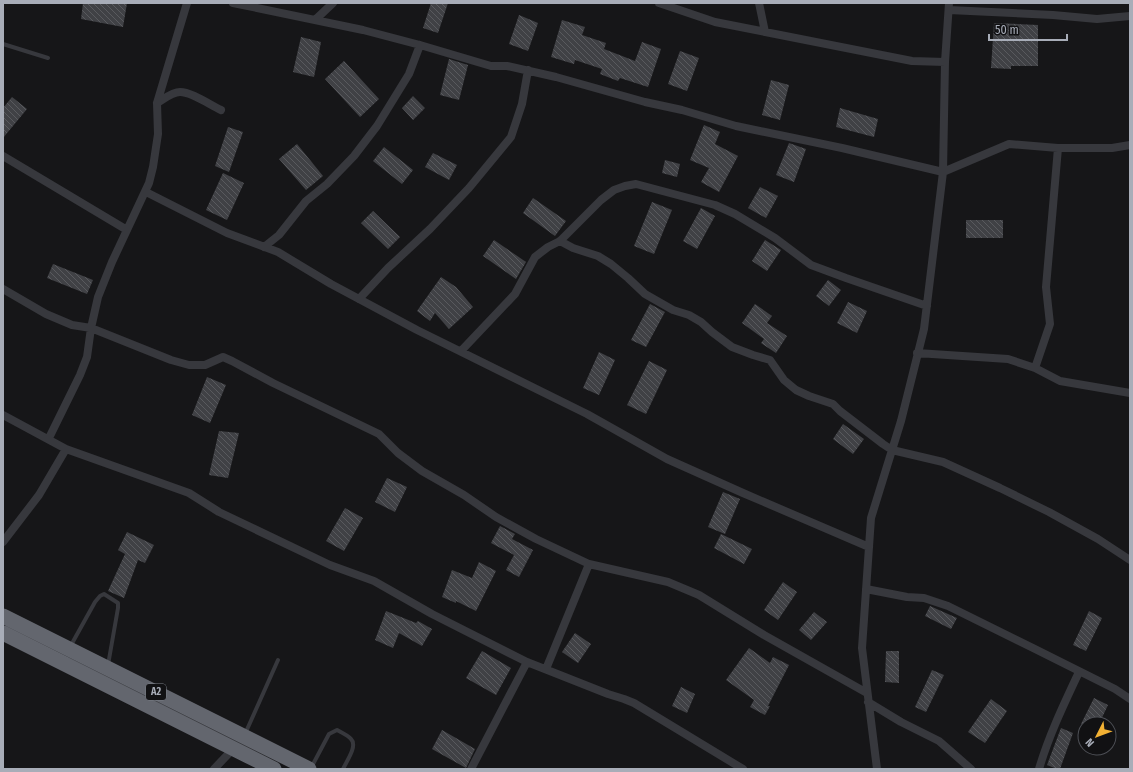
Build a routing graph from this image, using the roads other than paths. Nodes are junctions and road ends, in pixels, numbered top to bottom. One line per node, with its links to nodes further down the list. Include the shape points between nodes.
1 (187, 3): 15 (street)
2 (233, 3): 8 (street)
3 (333, 3): 8 (street)
4 (659, 3): 9 (street, via 715,22)
5 (759, 3): 9 (street)
6 (949, 6): 7 (street, via 1097,19); 13 (street)
7 (1130, 16)
8 (315, 20): 11 (street)
9 (765, 32): 13 (street, via 912,61)
10 (3, 44): 12 (lane)
11 (420, 45): 14 (street, via 491,66); 24 (street, via 409,74 377,126 354,156 306,201 279,235)
12 (48, 58)
13 (945, 62): 20 (street)
14 (528, 70): 20 (street, via 736,126); 26 (street, via 522,104 511,137 469,188)
15 (157, 103): 16 (street, via 180,92); 21 (street, via 158,134 154,167)
16 (221, 110)
17 (1130, 145): 18 (street, via 1112,148)
18 (1058, 148): 20 (street, via 1009,144); 31 (street, via 1046,287 1050,324)
19 (3, 156): 22 (street)
20 (943, 172): 27 (street)
21 (146, 192): 22 (street); 24 (street, via 227,233)
22 (127, 230): 28 (street, via 98,297)
23 (560, 241): 27 (street, via 614,190 636,184 643,185 715,204 775,238 810,264); 29 (street, via 535,257 515,294); 36 (street, via 611,264 645,294 701,322 732,347 770,360 784,380 796,390 833,404)
24 (264, 247): 26 (street, via 278,252)
25 (3, 289): 28 (street, via 46,314 72,325)
26 (359, 299): 29 (street)
27 (927, 306): 30 (street)
28 (91, 328): 34 (street, via 87,357); 40 (street, via 189,365 205,365 223,358 232,361 379,434 398,453 422,471 496,517)
29 (460, 351): 38 (street, via 587,414 667,459)
30 (917, 353): 31 (street, via 1008,358); 36 (street)
31 (1035, 368): 32 (street, via 1060,381)
32 (1130, 393)
33 (3, 415): 34 (street)
34 (49, 438): 35 (street)
35 (66, 448): 37 (street, via 39,494); 46 (street, via 189,493 219,512 330,565 374,581 432,614)
36 (892, 450): 38 (street, via 871,518); 39 (street, via 950,465 1049,512)
37 (3, 542)
38 (869, 547): 41 (street)
39 (1130, 560)
40 (589, 564): 48 (street); 50 (street, via 668,582 699,595)
41 (866, 589): 49 (street, via 924,598 948,606); 50 (street, via 862,648)
42 (3, 616): 44 (highway, A2)
43 (3, 633): 54 (highway, A2)
44 (69, 649): 47 (highway, A2); 47 (lane, via 95,602 104,594 118,604)
45 (278, 660): 53 (lane)
46 (527, 662): 48 (street); 59 (street)
47 (107, 668): 53 (highway, A2)
48 (546, 669): 60 (street, via 634,703)
49 (1079, 672): 51 (street); 63 (street, via 1059,715)
50 (867, 693): 52 (street)
51 (1130, 699)
52 (868, 702): 61 (street); 62 (street, via 940,742)
53 (244, 736): 57 (highway, A2)
54 (233, 749): 55 (street); 56 (highway, A2)
55 (214, 769)
56 (274, 769)
57 (310, 769): 58 (lane, via 329,734 337,730 353,742)
58 (343, 769)
59 (471, 769)
60 (743, 769)
61 (876, 769)
62 (970, 769)
63 (1039, 769)

